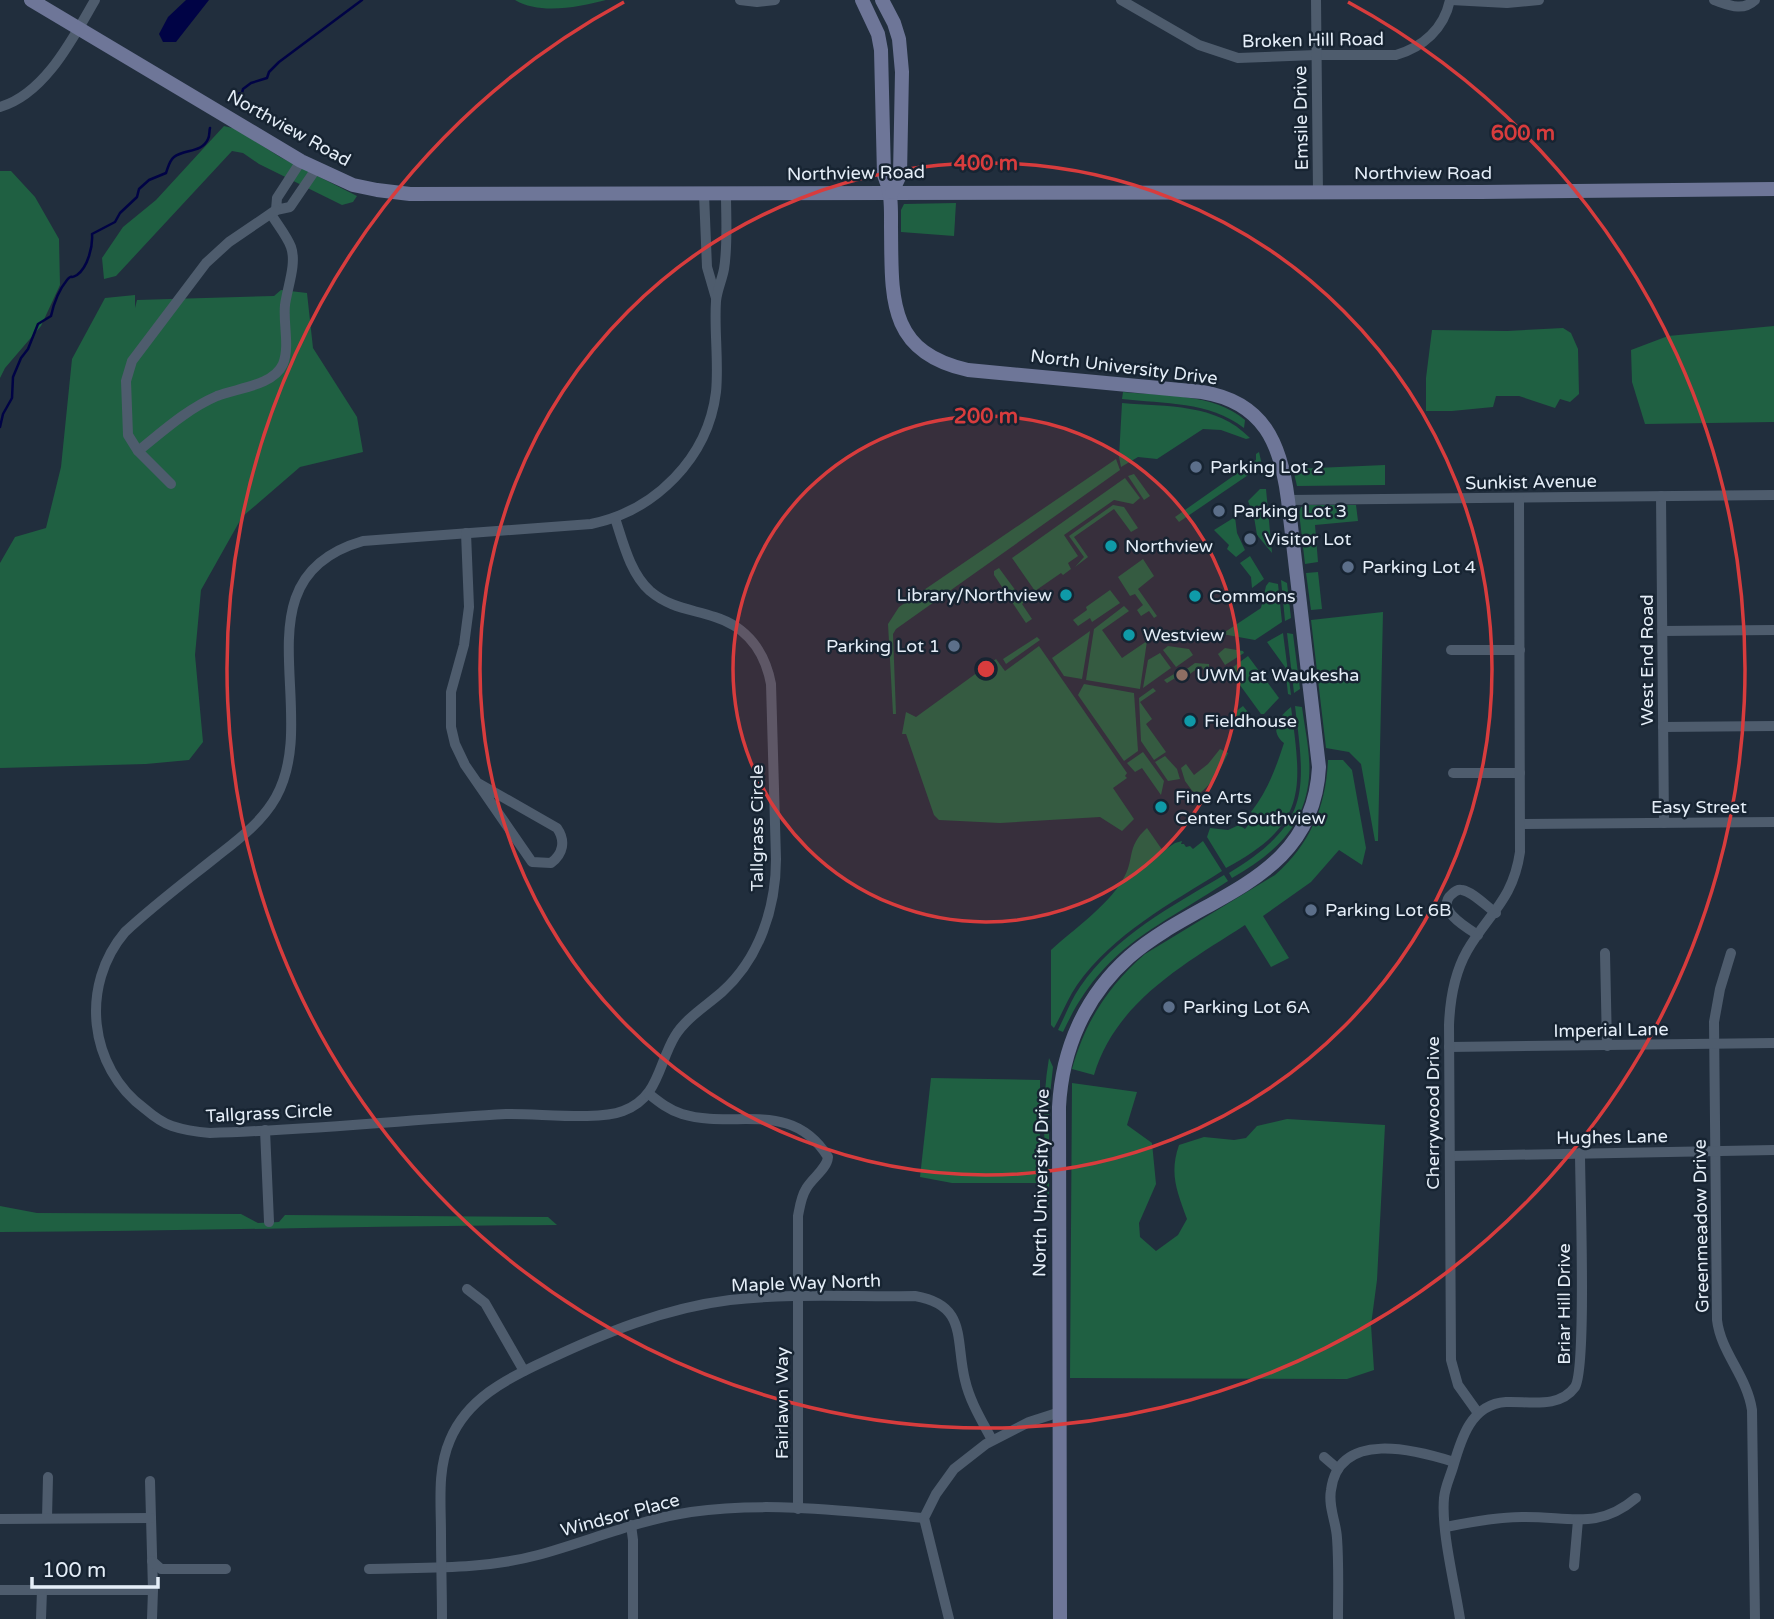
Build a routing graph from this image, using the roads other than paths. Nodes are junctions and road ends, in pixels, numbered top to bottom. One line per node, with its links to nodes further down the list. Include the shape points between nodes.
1 (31, 0): 13 (street, Northview Road)
2 (95, 0): 13 (street)
3 (740, 0): 4 (street)
4 (775, 0)
5 (862, 0): 15 (street, North University Drive, via 881,50)
6 (882, 0): 16 (street, North University Drive, via 898,39)
7 (1121, 0): 14 (street, Broken Hill Road, via 1199,45 1238,58)
8 (1316, 0): 14 (street, Emsile Drive)
9 (1450, 0): 10 (street); 14 (street, Broken Hill Road, via 1439,27 1407,52)
10 (1539, 0)
11 (1714, 0): 12 (street, via 1735,7)
12 (1755, 0)
13 (78, 27): 17 (street, via 41,82 20,99); 18 (street, Northview Road)
14 (1315, 55): 22 (street, Emsile Drive)
15 (882, 88): 16 (street); 21 (street, North University Drive, via 884,175)
16 (901, 90): 21 (street, North University Drive, via 900,175)
17 (0, 107)
18 (300, 161): 19 (street, Northview Road); 25 (street, via 277,198)
19 (316, 169): 23 (street, Northview Road, via 366,188 410,194); 25 (street, via 290,208)
20 (1774, 189): 22 (street, Northview Road)
21 (892, 192): 22 (street, Northview Road); 24 (street, Northview Road); 32 (street, North University Drive, via 894,303 902,326 922,350 968,370 1202,392 1228,400 1249,411 1269,433 1282,462)
22 (1318, 193)
23 (704, 194): 24 (street, Northview Road); 26 (street, Tallgrass Circle, via 707,267)
24 (726, 194): 26 (street, Tallgrass Circle, via 724,267)
25 (274, 212): 27 (street, via 206,263 132,361 127,381 128,435); 27 (street, via 291,247 283,363 267,379 190,410)
26 (716, 299): 33 (street, Tallgrass Circle, via 716,393 701,441 683,469 659,493)
27 (138, 451): 28 (street)
28 (171, 484)
29 (1774, 495): 30 (street, Sunkist Avenue)
30 (1661, 496): 31 (street, Sunkist Avenue); 36 (street, West End Road)
31 (1519, 498): 32 (street, Sunkist Avenue); 38 (street, Cherrywood Drive)
32 (1288, 500): 65 (street, North University Drive, via 1319,767 1313,806 1282,857 1129,957 1101,986 1080,1021 1059,1096)
33 (615, 518): 34 (street, Tallgrass Circle, via 591,524); 55 (street, Tallgrass Circle, via 645,586 665,602 728,622 746,634 764,658 771,684 776,859 770,912 743,968 675,1036)
34 (466, 533): 43 (street, via 469,607 450,717 459,754); 56 (street, Tallgrass Circle, via 363,541 332,554 312,570 298,591 289,618 291,752 276,798 245,834 125,932 100,978 95,1019 100,1044 110,1071 130,1097 172,1126 209,1133)
35 (1774, 630): 36 (street)
36 (1662, 631): 40 (street, West End Road)
37 (1451, 650): 38 (street)
38 (1520, 650): 42 (street, Cherrywood Drive)
39 (1774, 726): 40 (street)
40 (1663, 727): 45 (street, West End Road)
41 (1452, 773): 42 (street)
42 (1520, 773): 46 (street, Cherrywood Drive)
43 (478, 783): 43 (street, via 532,862 551,863 558,858 563,841 558,828)
44 (1774, 822): 45 (street, Easy Street)
45 (1664, 823): 46 (street, Easy Street)
46 (1520, 824): 47 (street, Cherrywood Drive, via 1514,877)
47 (1496, 913): 48 (street, Cherrywood Drive); 48 (street, via 1464,891 1454,891 1447,902 1449,912)
48 (1478, 935): 54 (street, Cherrywood Drive, via 1454,986)
49 (1605, 953): 53 (street)
50 (1731, 953): 52 (street, Greenmeadow Drive, via 1715,1013)
51 (1774, 1043): 52 (street, Imperial Lane)
52 (1715, 1044): 53 (street, Imperial Lane); 58 (street, Greenmeadow Drive)
53 (1607, 1046): 54 (street, Imperial Lane)
54 (1449, 1047): 60 (street, Cherrywood Drive)
55 (649, 1094): 56 (street, Tallgrass Circle, via 625,1111 607,1115 509,1114); 63 (street, Fairlawn Way, via 692,1116 767,1118 790,1124 824,1151 829,1160 806,1187 797,1216)
56 (265, 1130): 61 (street)
57 (1774, 1150): 58 (street, Hughes Lane)
58 (1716, 1152): 59 (street, Hughes Lane); 98 (street, Greenmeadow Drive, via 1718,1329 1747,1387 1752,1410)
59 (1580, 1153): 60 (street, Hughes Lane); 66 (street, Briar Hill Drive, via 1578,1380 1558,1401 1503,1402)
60 (1450, 1156): 66 (street, Cherrywood Drive, via 1451,1360 1458,1385)
61 (269, 1222)
62 (467, 1289): 64 (street, via 485,1303)
63 (798, 1297): 64 (street, Maple Way North, via 748,1298 676,1310 616,1330); 67 (street, Maple Way North, via 915,1296 946,1308 957,1326 967,1389); 74 (street, Fairlawn Way)
64 (524, 1371): 84 (street, Maple Way North, via 475,1402 451,1437 441,1474)
65 (1060, 1412): 67 (street); 95 (street, North University Drive)
66 (1478, 1413): 69 (street)
67 (992, 1440): 77 (street, via 947,1477)
68 (1324, 1457): 70 (street)
69 (1454, 1462): 70 (street, via 1422,1452 1378,1449 1361,1452); 81 (street, via 1444,1499)
70 (1338, 1469): 96 (street, via 1330,1497 1337,1535)
71 (48, 1478): 75 (street)
72 (150, 1481): 76 (street)
73 (1636, 1498): 79 (street, via 1604,1518)
74 (798, 1509): 77 (street, Windsor Place); 80 (street, Windsor Place, via 719,1509)
75 (47, 1518): 76 (street); 78 (street)
76 (151, 1518): 82 (street)
77 (924, 1518): 94 (street)
78 (0, 1519)
79 (1578, 1520): 81 (street, via 1521,1517); 83 (street)
80 (631, 1525): 84 (street, Windsor Place, via 537,1555); 93 (street)
81 (1446, 1527): 97 (street)
82 (152, 1561): 85 (street, via 161,1569); 89 (street)
83 (1574, 1566)
84 (442, 1568): 86 (street, Windsor Place); 92 (street, Maple Way North)
85 (226, 1569)
86 (369, 1569)
87 (0, 1590): 88 (street)
88 (42, 1590): 89 (street); 90 (street)
89 (153, 1590): 91 (street)
90 (41, 1619)
91 (152, 1619)
92 (442, 1619)
93 (634, 1619)
94 (949, 1619)
95 (1060, 1619)
96 (1338, 1619)
97 (1460, 1619)
98 (1755, 1619)

